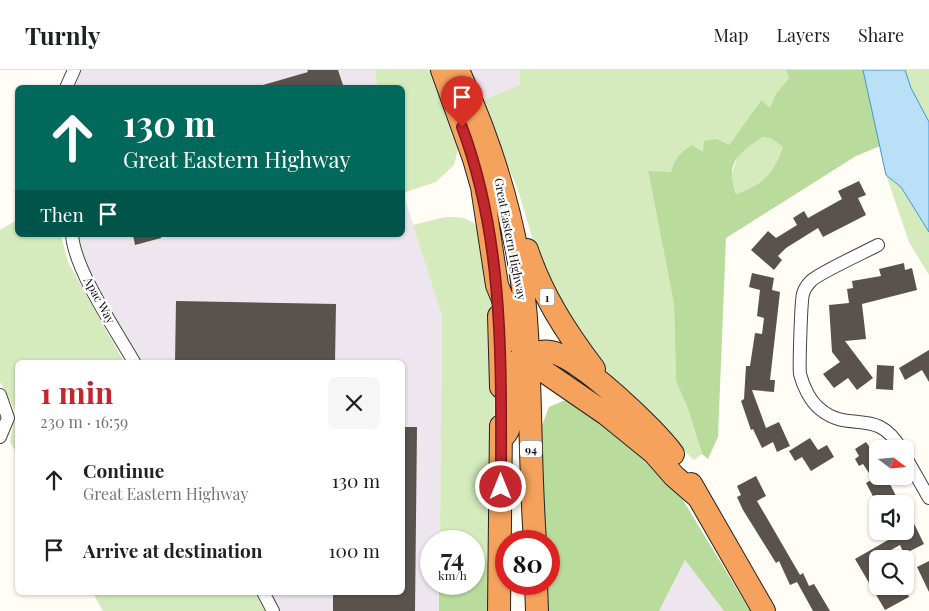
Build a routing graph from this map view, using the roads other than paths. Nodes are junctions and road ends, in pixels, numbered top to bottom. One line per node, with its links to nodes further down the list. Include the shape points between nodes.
1 (74, 70): 4 (street)
2 (442, 70): 8 (highway, Great Eastern Highway, via 482,188)
3 (458, 70): 5 (highway, Great Eastern Highway / 94, via 495,159)
4 (67, 85)
5 (504, 191): 9 (highway, Great Eastern Highway / 94, via 521,279); 12 (highway, 1, via 538,283 573,342)
6 (72, 237): 10 (street, Apac Way, via 82,269)
7 (878, 245): 17 (street, via 811,280 803,294 800,372 805,389 820,409 833,417 870,422 886,428)
8 (497, 285): 9 (highway, Great Eastern Highway / 1, via 514,337); 16 (highway)
9 (528, 356): 11 (highway, Great Eastern Highway / 1); 12 (highway, Great Eastern Highway, via 542,351 553,352 569,359); 14 (highway, 94); 16 (highway, via 512,366 508,430)
10 (133, 360)
11 (572, 391): 14 (highway, via 555,389 542,396); 19 (highway, Great Eastern Highway / 1, via 654,453)
12 (612, 392): 19 (highway, Great Eastern Highway / 1, via 668,447)
13 (0, 395): 15 (street, via 8,418)
14 (531, 417): 21 (highway, 94)
15 (1, 435)
16 (501, 439): 25 (highway)
17 (895, 440)
18 (914, 472): 20 (street)
19 (697, 496): 27 (highway, Great Eastern Highway / 1)
20 (929, 498)
21 (535, 530)
22 (265, 595): 24 (street)
23 (536, 595): 26 (highway)
24 (274, 611)
25 (500, 611)
26 (536, 611)
27 (764, 611)

